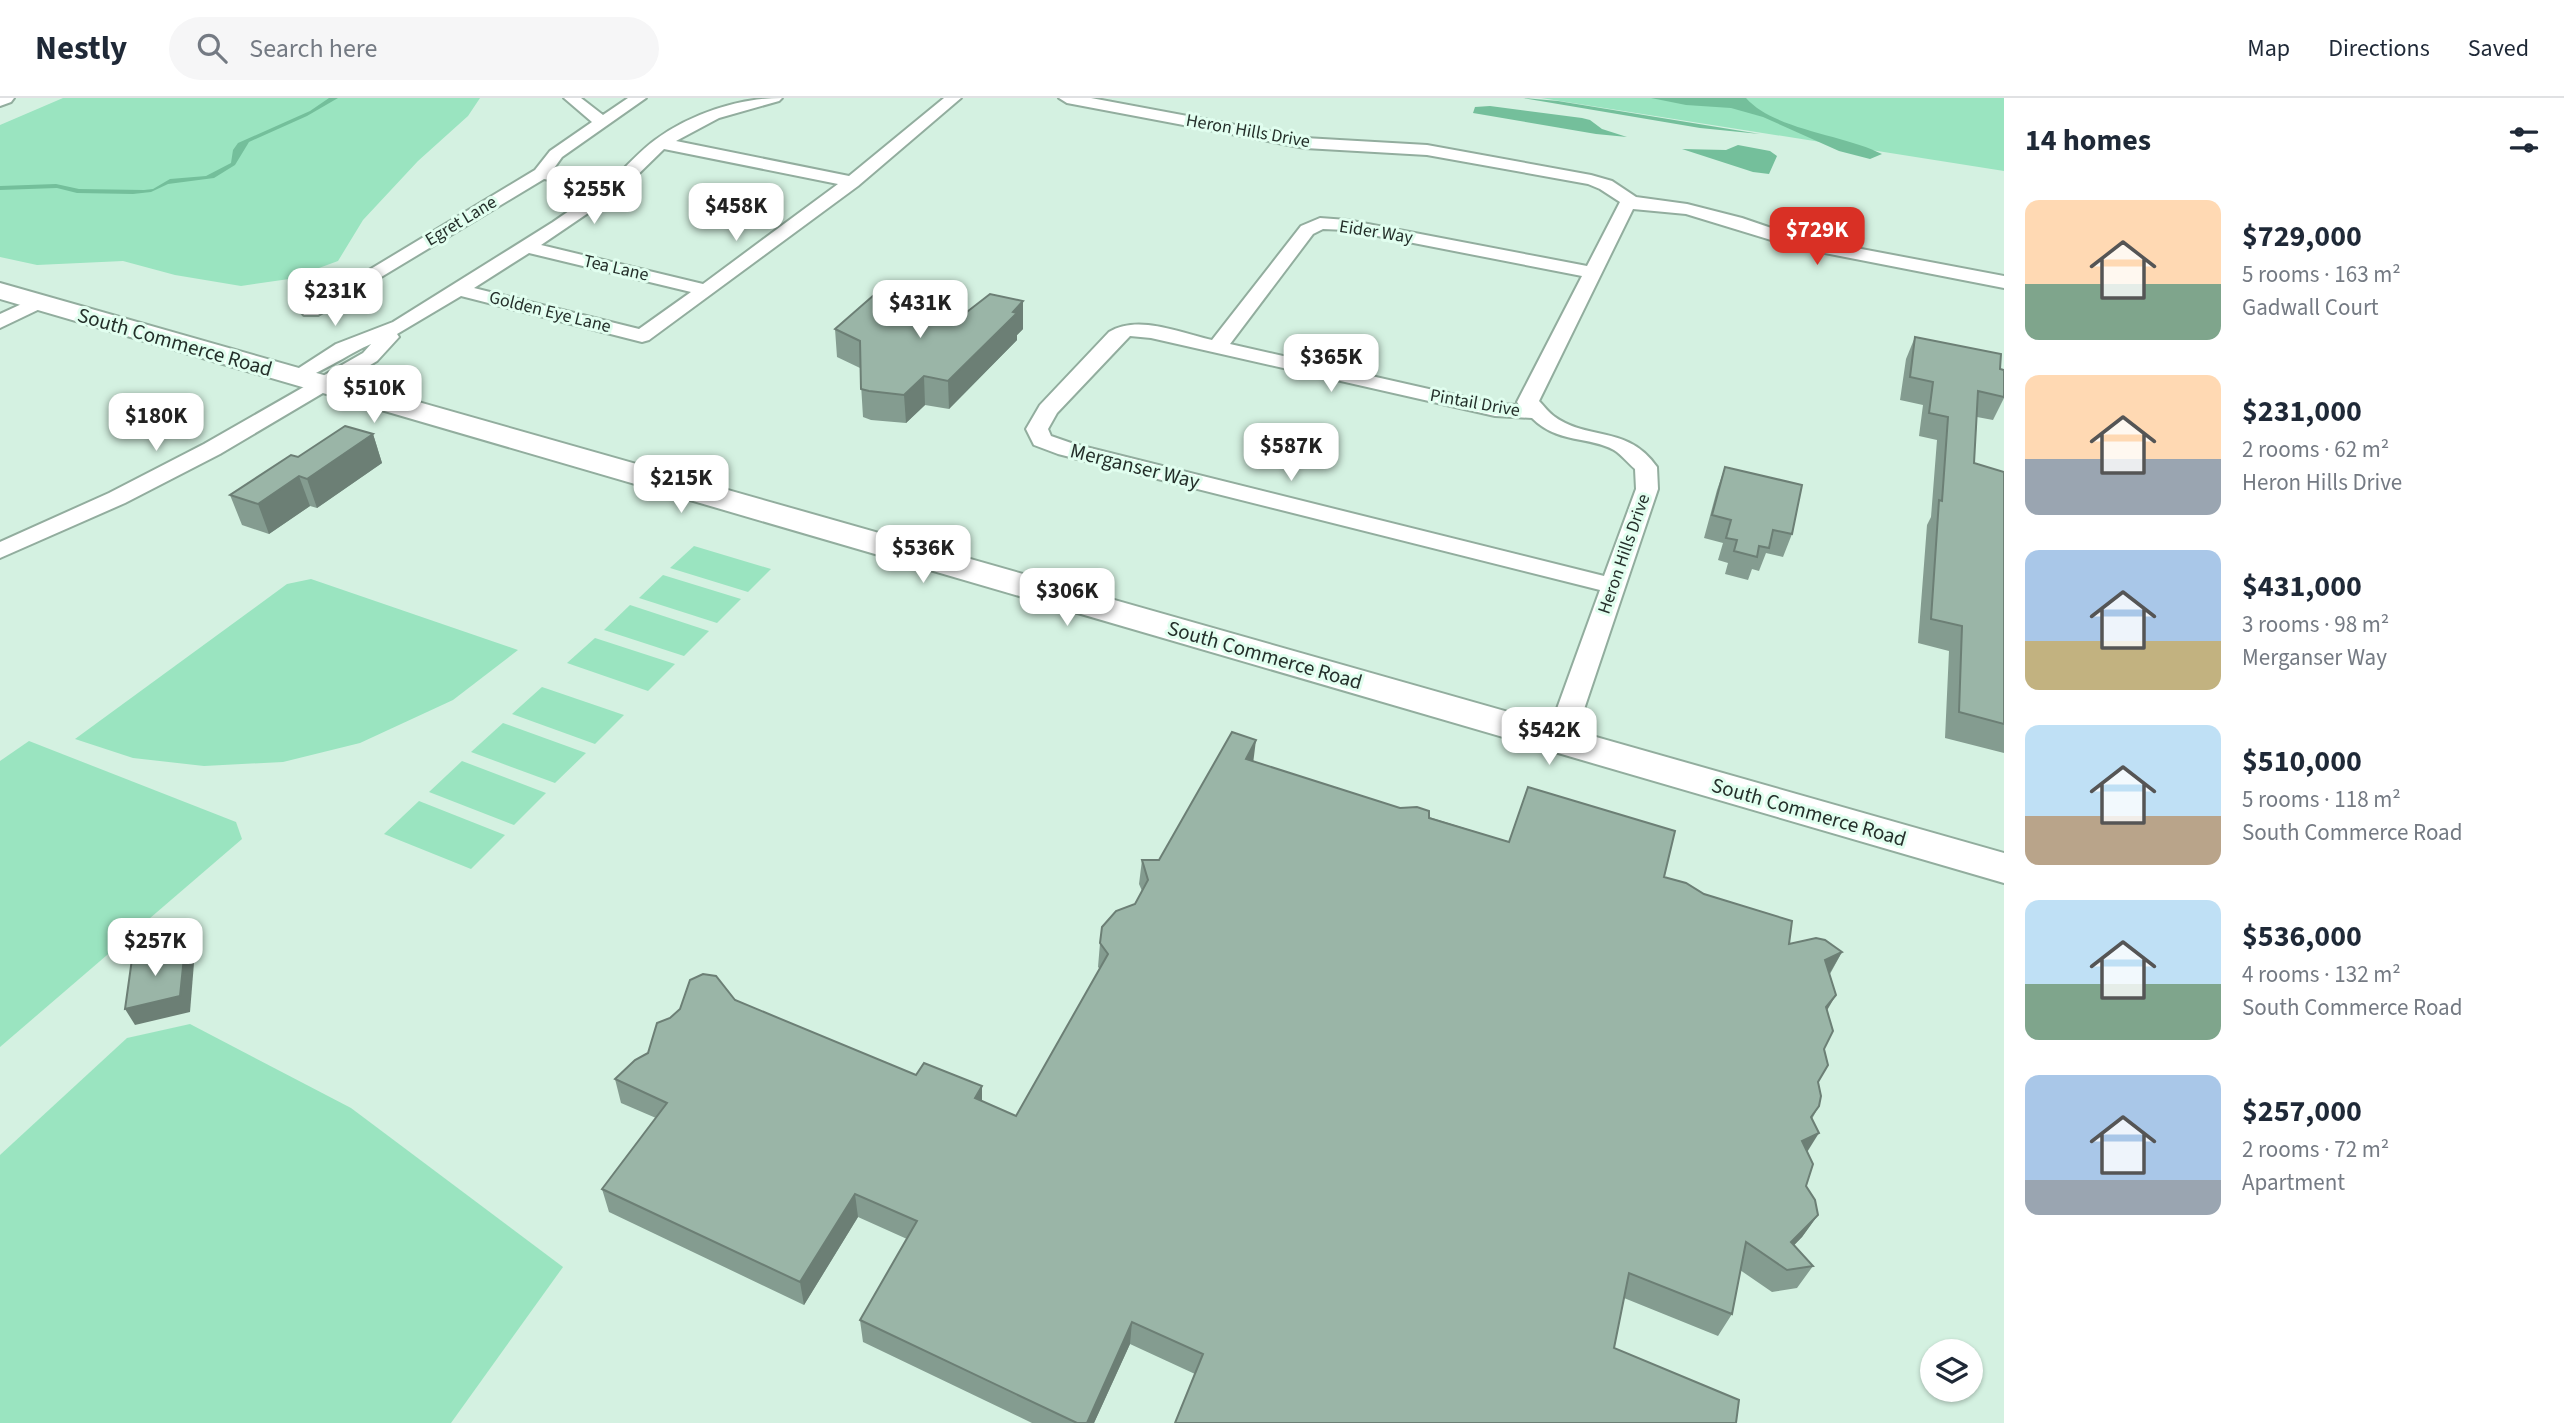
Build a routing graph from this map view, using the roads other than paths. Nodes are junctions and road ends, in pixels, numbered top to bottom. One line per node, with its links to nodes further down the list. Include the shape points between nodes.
1 (572, 98): 6 (street)
2 (638, 98): 6 (street, Egret Lane)
3 (774, 98): 7 (street, via 714,115)
4 (953, 98): 9 (street)
5 (1067, 98): 11 (street, Heron Hills Drive, via 1305,143 1427,150 1591,180 1606,185)
6 (601, 122): 8 (street, Egret Lane, via 556,154)
7 (661, 143): 9 (street); 10 (street)
8 (541, 174): 10 (street); 19 (street, Egret Lane)
9 (852, 182): 16 (street)
10 (616, 186): 12 (street)
11 (1628, 204): 13 (street); 14 (street, via 1687,209 1794,242)
12 (526, 247): 15 (street); 16 (street, Tea Lane)
13 (1591, 272): 23 (street, Eider Way, via 1320,223 1307,230); 25 (street, via 1528,402)
14 (2004, 282)
15 (457, 289): 16 (street, Golden Eye Lane, via 642,336); 21 (street)
16 (706, 290)
17 (0, 291): 18 (street, South Commerce Road)
18 (39, 302): 20 (street); 24 (street, South Commerce Road)
19 (311, 310)
20 (0, 322)
21 (400, 326): 24 (street, via 370,357); 24 (street, via 342,348)
22 (1126, 330): 23 (street, Pintail Drive); 27 (street, Merganser Way, via 1048,410 1037,429 1042,440)
23 (1217, 347): 25 (street, Pintail Drive, via 1495,410)
24 (309, 381): 26 (street, via 212,449); 28 (street, South Commerce Road)
25 (1537, 412): 27 (street, Heron Hills Drive, via 1573,433 1621,444 1646,467 1647,489)
26 (0, 551)
27 (1614, 586): 28 (street, Heron Hills Drive)
28 (1560, 739): 29 (street, South Commerce Road)
29 (2004, 869)

